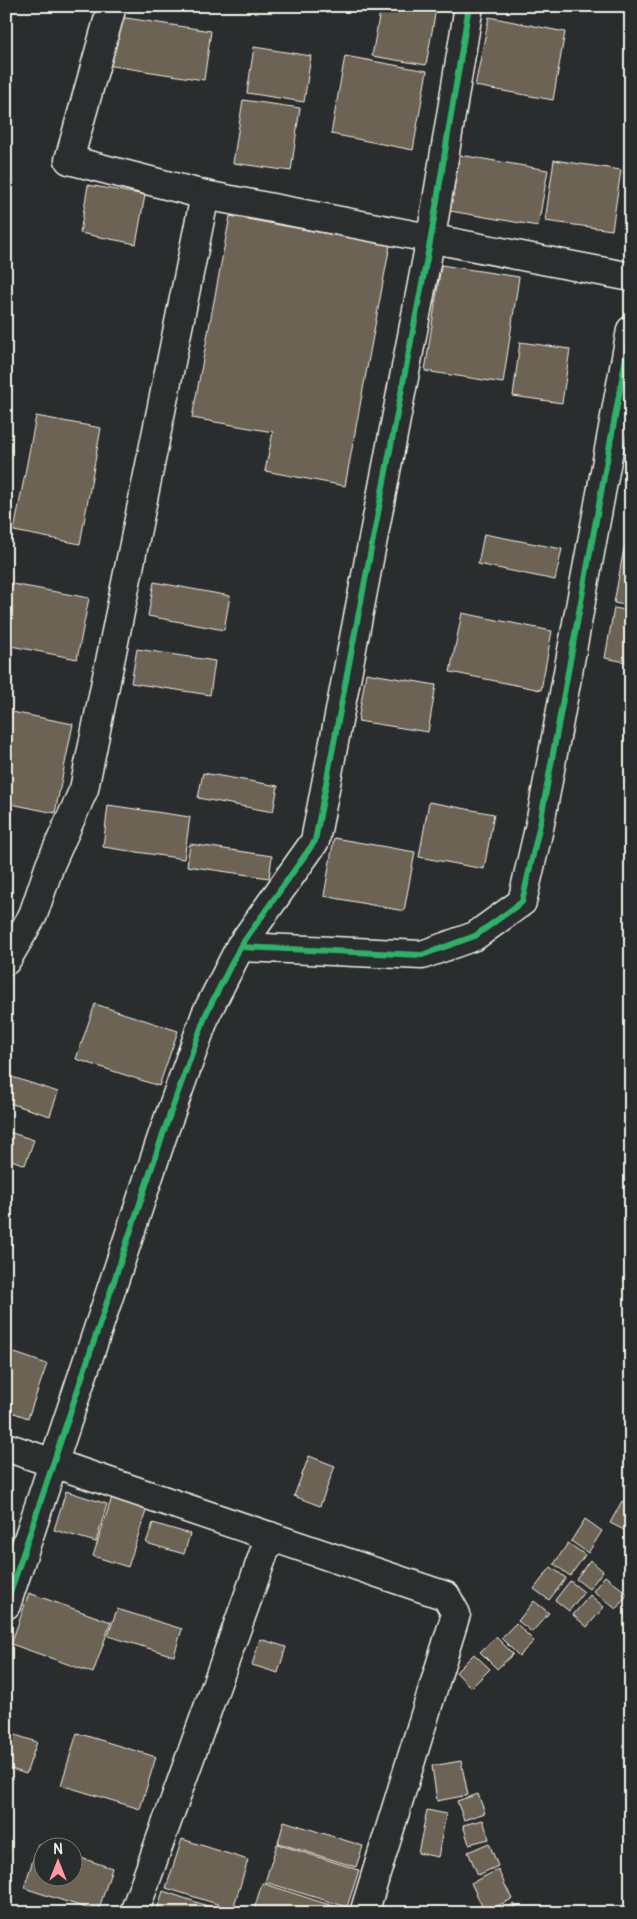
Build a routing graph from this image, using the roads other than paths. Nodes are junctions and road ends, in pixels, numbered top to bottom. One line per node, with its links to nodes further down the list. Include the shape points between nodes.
1 (112, 6): 3 (street, via 69,160)
2 (469, 6): 4 (street)
3 (205, 195): 4 (street); 8 (street, via 84,789 32,915)
4 (431, 237): 5 (street); 7 (street, via 315,841)
5 (631, 277)
6 (631, 330): 7 (street, via 540,824 522,902 476,936 422,956)
7 (240, 947): 10 (street, via 206,1014)
8 (6, 961)
9 (6, 1447): 10 (street)
10 (54, 1462): 11 (street); 12 (street)
11 (270, 1536): 13 (street); 14 (street, via 446,1596 456,1614)
12 (6, 1605)
13 (134, 1913)
14 (364, 1913)

